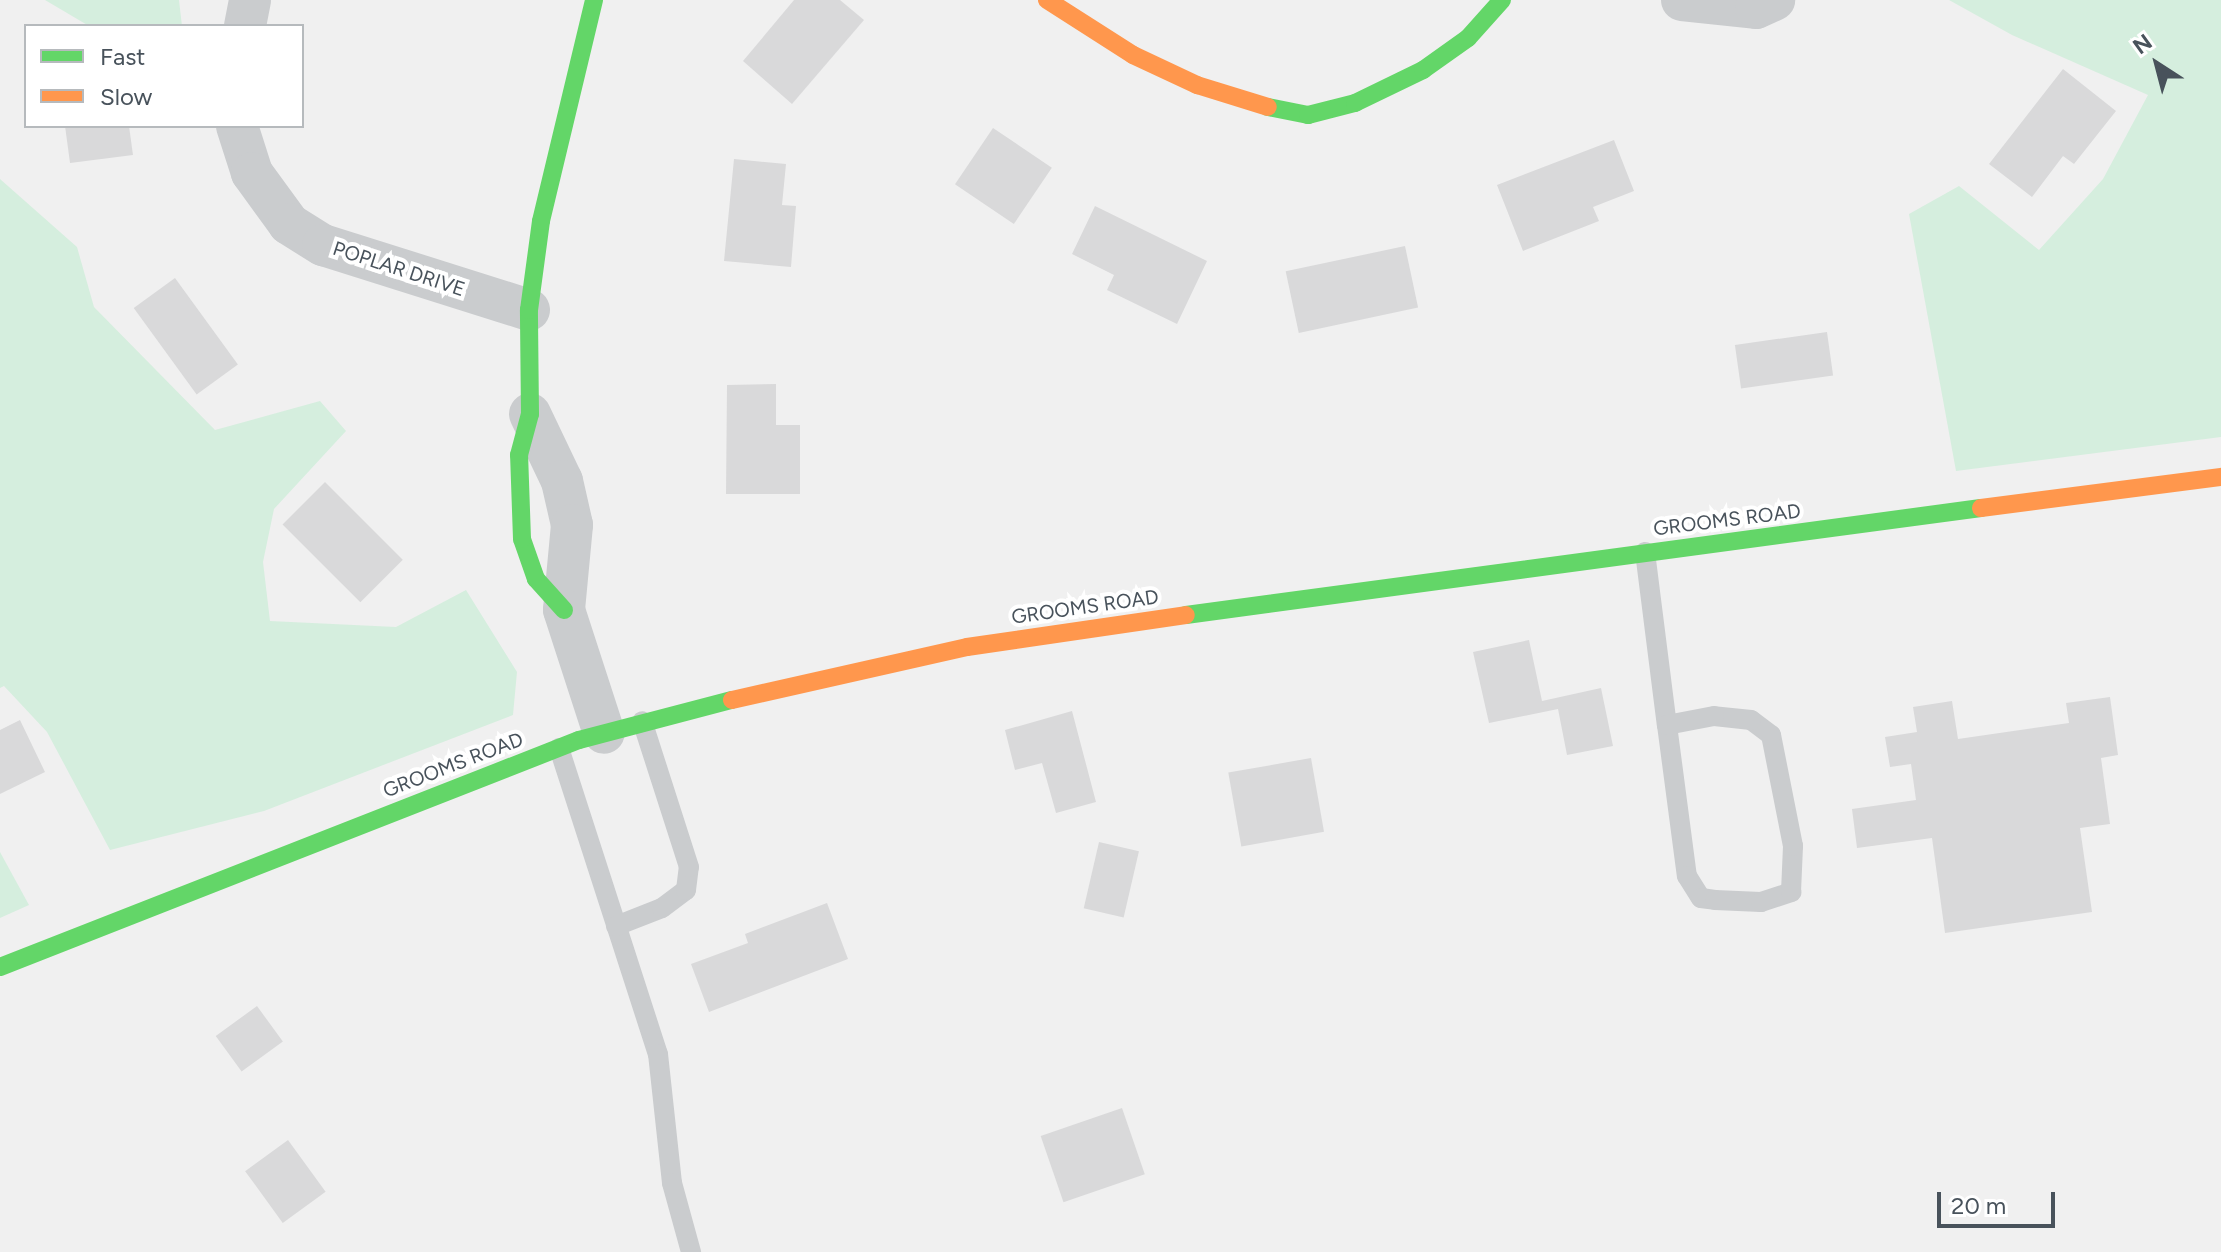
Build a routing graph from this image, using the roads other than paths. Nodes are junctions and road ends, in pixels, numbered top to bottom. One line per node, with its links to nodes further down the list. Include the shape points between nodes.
1 (250, 0): 7 (street)
2 (594, 0): 9 (street, via 541,221)
3 (1047, 0): 4 (street, via 1133,55 1197,85 1250,104 1308,115 1355,103 1423,70 1468,38)
4 (1502, 0)
5 (1682, 0): 6 (street, via 1756,8)
6 (1774, 0)
7 (245, 24)
8 (238, 128): 9 (street, POPLAR DRIVE, via 252,173 289,224 312,238)
9 (529, 310): 10 (street)
10 (530, 414): 14 (street, via 562,481 572,525 564,610)
11 (2221, 477): 12 (street, GROOMS ROAD)
12 (1645, 552): 13 (lane); 14 (street, GROOMS ROAD, via 967,647)
13 (1667, 725): 13 (lane, via 1687,876 1701,898 1761,902 1791,892 1793,846 1771,735 1751,720 1714,716)
14 (623, 727): 15 (street, GROOMS ROAD); 16 (lane, via 689,867 686,890 662,908)
15 (559, 748): 16 (lane); 17 (street, GROOMS ROAD)
16 (616, 926): 18 (lane, via 658,1054 672,1183)
17 (0, 967)
18 (691, 1252)

